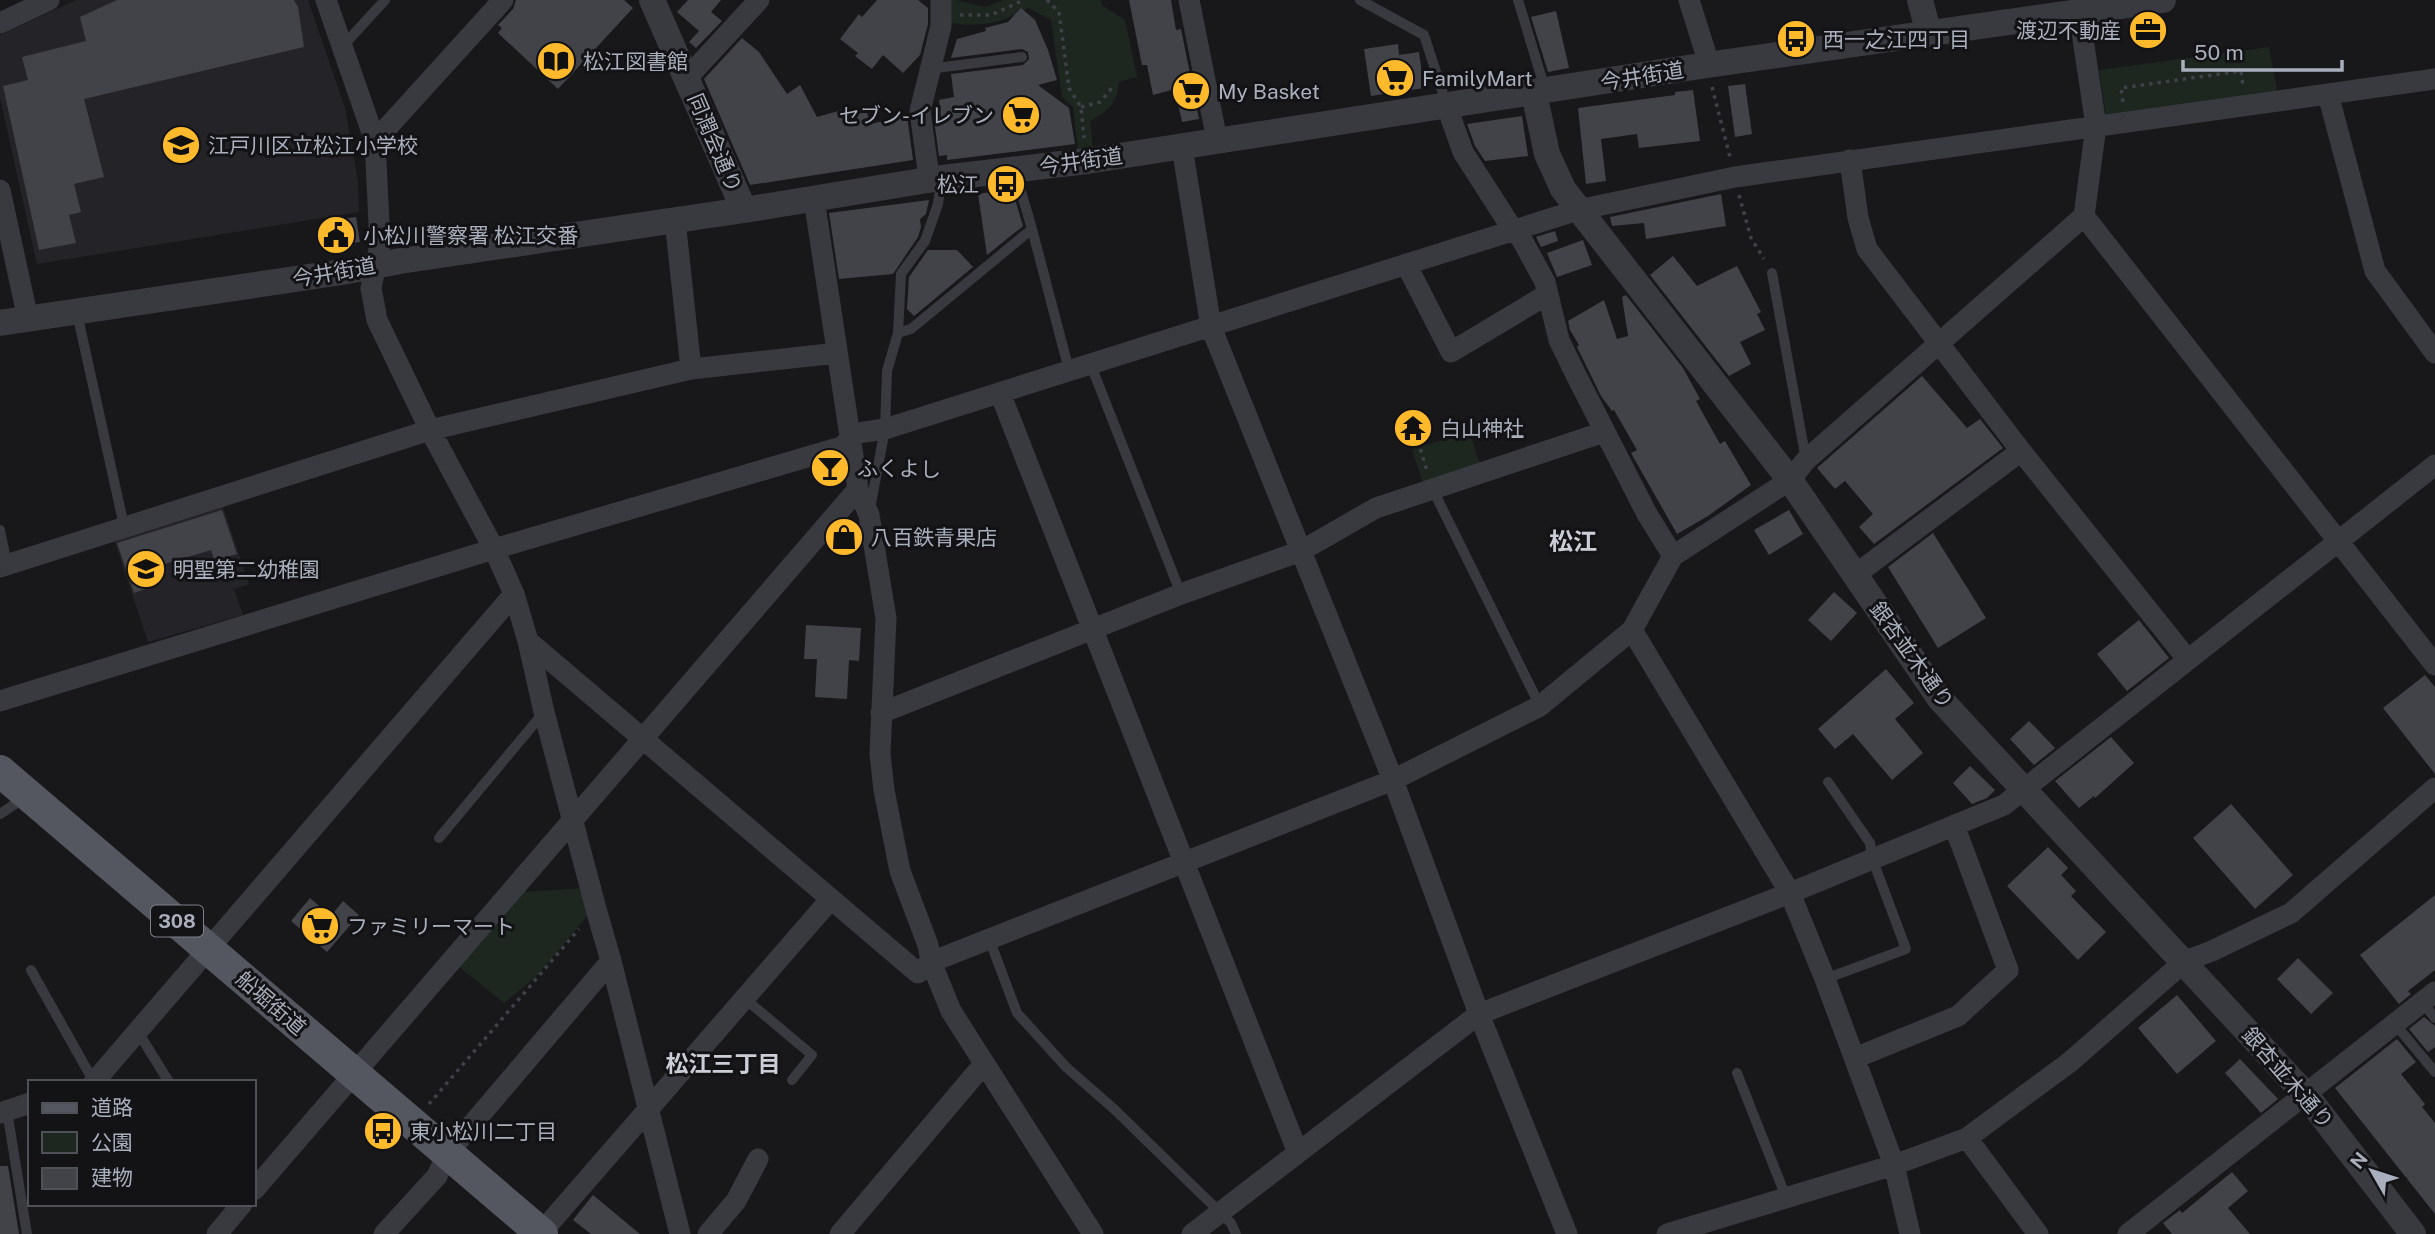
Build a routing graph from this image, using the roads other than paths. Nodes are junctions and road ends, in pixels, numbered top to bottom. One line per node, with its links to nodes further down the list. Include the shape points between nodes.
1 (48, 0): 17 (street)
2 (326, 0): 19 (street)
3 (385, 0): 19 (lane)
4 (503, 0): 30 (street)
5 (652, 0): 23 (street, 同潤会通り)
6 (759, 0): 23 (street)
7 (1189, 0): 29 (street)
8 (1360, 0): 14 (lane)
9 (1518, 0): 25 (lane)
10 (1689, 0): 21 (street)
11 (1920, 0): 18 (street)
12 (2163, 0): 13 (street, 今井街道)
13 (2131, 2): 16 (street, 今井街道)
14 (1378, 4): 27 (lane, via 1424,35)
15 (941, 5): 22 (street, via 941,26)
16 (2079, 12): 18 (street, 今井街道); 28 (street)
17 (0, 23)
18 (1929, 34): 21 (street, 今井街道)
19 (342, 47): 30 (street)
20 (1022, 57): 22 (lane)
21 (1707, 65): 25 (street, 今井街道)
22 (929, 69): 34 (street, via 920,111 928,170)
23 (687, 78): 37 (street, 同潤会通り)
24 (2435, 79): 26 (street)
25 (1540, 93): 27 (street, 今井街道); 38 (street, 銀杏並木通り, via 1541,132 1553,171)
26 (2328, 94): 28 (street); 54 (street, via 2375,271)
27 (1447, 107): 29 (street, 今井街道); 42 (street, via 1463,152)
28 (2096, 126): 32 (street); 39 (street)
29 (1217, 140): 31 (street, 今井街道)
30 (375, 141): 44 (street, via 380,244)
31 (1182, 146): 33 (street, 今井街道); 50 (street)
32 (1850, 160): 38 (street, via 1735,177); 52 (street, via 1857,218 1867,250)
33 (1015, 171): 34 (street, 今井街道); 41 (lane)
34 (934, 179): 36 (street, 今井街道); 51 (lane, via 940,190 938,204 925,241 901,274)
35 (0, 190): 48 (street)
36 (814, 199): 37 (street, 今井街道); 53 (street)
37 (744, 210): 40 (street, 今井街道)
38 (1578, 210): 42 (street); 65 (street, 銀杏並木通り)
39 (2084, 216): 52 (street); 71 (street)
40 (675, 220): 44 (street, 今井街道); 56 (street)
41 (1032, 229): 51 (lane, via 911,329); 57 (lane)
42 (1513, 230): 43 (street); 46 (street)
43 (1406, 264): 46 (street, via 1451,352); 50 (street)
44 (376, 265): 47 (street, 今井街道); 60 (street, via 371,288 377,320)
45 (1772, 273): 65 (lane)
46 (1548, 294): 61 (street, via 1559,340)
47 (76, 312): 48 (street, 今井街道); 69 (lane)
48 (28, 319): 49 (street, 今井街道)
49 (0, 323)
50 (1211, 327): 55 (street); 73 (street)
51 (898, 333): 59 (lane, via 887,371)
52 (1938, 343): 63 (street); 65 (street)
53 (837, 353): 56 (street); 62 (street)
54 (2435, 353)
55 (1090, 363): 57 (street); 78 (lane)
56 (691, 369): 60 (street)
57 (1069, 370): 58 (street)
58 (1000, 393): 59 (street); 79 (street)
59 (885, 429): 62 (street); 68 (lane)
60 (430, 430): 69 (street); 72 (street)
61 (1604, 432): 67 (street); 74 (street)
62 (850, 438): 66 (street); 72 (street, via 841,447)
63 (2021, 451): 76 (street); 82 (street)
64 (2435, 465): 71 (street)
65 (1798, 470): 74 (street); 76 (street, 銀杏並木通り)
66 (858, 489): 68 (street); 88 (street)
67 (1433, 489): 73 (street, via 1376,508); 85 (lane)
68 (869, 515): 87 (street, via 886,618)
69 (124, 526): 75 (street)
70 (0, 530): 75 (lane)
71 (2340, 541): 82 (street); 83 (street)
72 (494, 548): 77 (street); 84 (street)
73 (1301, 551): 78 (street); 90 (street)
74 (1674, 556): 80 (street)
75 (3, 566)
76 (1855, 575): 93 (street, 銀杏並木通り, via 1931,687)
77 (514, 594): 81 (street); 104 (street)
78 (1181, 594): 79 (street)
79 (1094, 629): 87 (street); 100 (street)
80 (1632, 630): 85 (street); 101 (street)
81 (528, 641): 86 (street); 88 (street)
82 (2188, 660): 93 (street)
83 (2435, 665)
84 (0, 701)
85 (1541, 706): 90 (street)
86 (544, 712): 96 (street); 98 (lane)
87 (881, 713): 107 (street, via 884,790 900,871)
88 (643, 738): 96 (street); 102 (street)
89 (0, 771): 94 (main road, 船堀街道 / 308)
90 (1393, 780): 100 (street); 112 (street)
91 (1828, 782): 99 (lane, via 1870,843)
92 (2435, 788): 106 (street, via 2291,913)
93 (2025, 790): 97 (street, via 2004,805); 106 (street, 銀杏並木通り)
94 (29, 795): 95 (lane); 104 (main road, 船堀街道 / 308)
95 (0, 814)
96 (572, 819): 105 (street); 118 (street)
97 (1954, 825): 99 (street); 115 (street, via 2007,970 1958,1016)
98 (439, 838)
99 (1872, 858): 101 (street); 109 (lane, via 1906,949)
100 (1186, 863): 103 (street); 129 (street)
101 (1790, 893): 109 (street); 112 (street)
102 (830, 900): 107 (street, via 918,973); 110 (street)
103 (990, 941): 107 (street); 136 (lane, via 1017,1013 1066,1067)
104 (210, 949): 114 (street); 118 (main road, 船堀街道 / 308)
105 (611, 961): 126 (street); 130 (street)
106 (2185, 961): 124 (street, 銀杏並木通り); 128 (street, via 2070,1062)
107 (931, 962): 116 (street, via 951,1011)
108 (30, 970): 120 (lane)
109 (1825, 979): 115 (street)
110 (744, 998): 123 (lane, via 812,1055); 126 (street)
111 (2431, 1004): 113 (street)
112 (1479, 1014): 129 (street); 147 (street)
113 (2395, 1024): 117 (lane); 124 (street)
114 (138, 1032): 121 (street); 122 (lane)
115 (1855, 1058): 132 (street)
116 (983, 1065): 143 (street); 144 (street)
117 (2435, 1072)
118 (353, 1073): 130 (main road, 船堀街道 / 308); 133 (street)
119 (1737, 1073): 134 (lane)
120 (93, 1080)
121 (96, 1080)
122 (168, 1080)
123 (792, 1080)
124 (2306, 1095): 151 (street); 152 (street, 銀杏並木通り)
125 (28, 1104): 127 (street)
126 (647, 1110): 140 (street); 141 (street)
127 (3, 1112): 137 (lane)
128 (1967, 1138): 132 (street); 150 (street)
129 (1298, 1153): 136 (street)
130 (447, 1154): 139 (street, via 437,1176); 140 (main road, 船堀街道 / 308)
131 (758, 1159): 142 (street, via 736,1201)
132 (1894, 1165): 134 (street); 149 (street)
133 (256, 1188)
134 (1786, 1196): 148 (street)
135 (240, 1206): 138 (street)
136 (1221, 1213): 145 (street); 146 (lane)
137 (27, 1234)
138 (217, 1234)
139 (384, 1234)
140 (541, 1234)
141 (680, 1234)
142 (708, 1234)
143 (840, 1234)
144 (1093, 1234)
145 (1192, 1234)
146 (1236, 1234)
147 (1567, 1234)
148 (1667, 1234)
149 (1910, 1234)
150 (2038, 1234)
151 (2128, 1234)
152 (2413, 1234)

